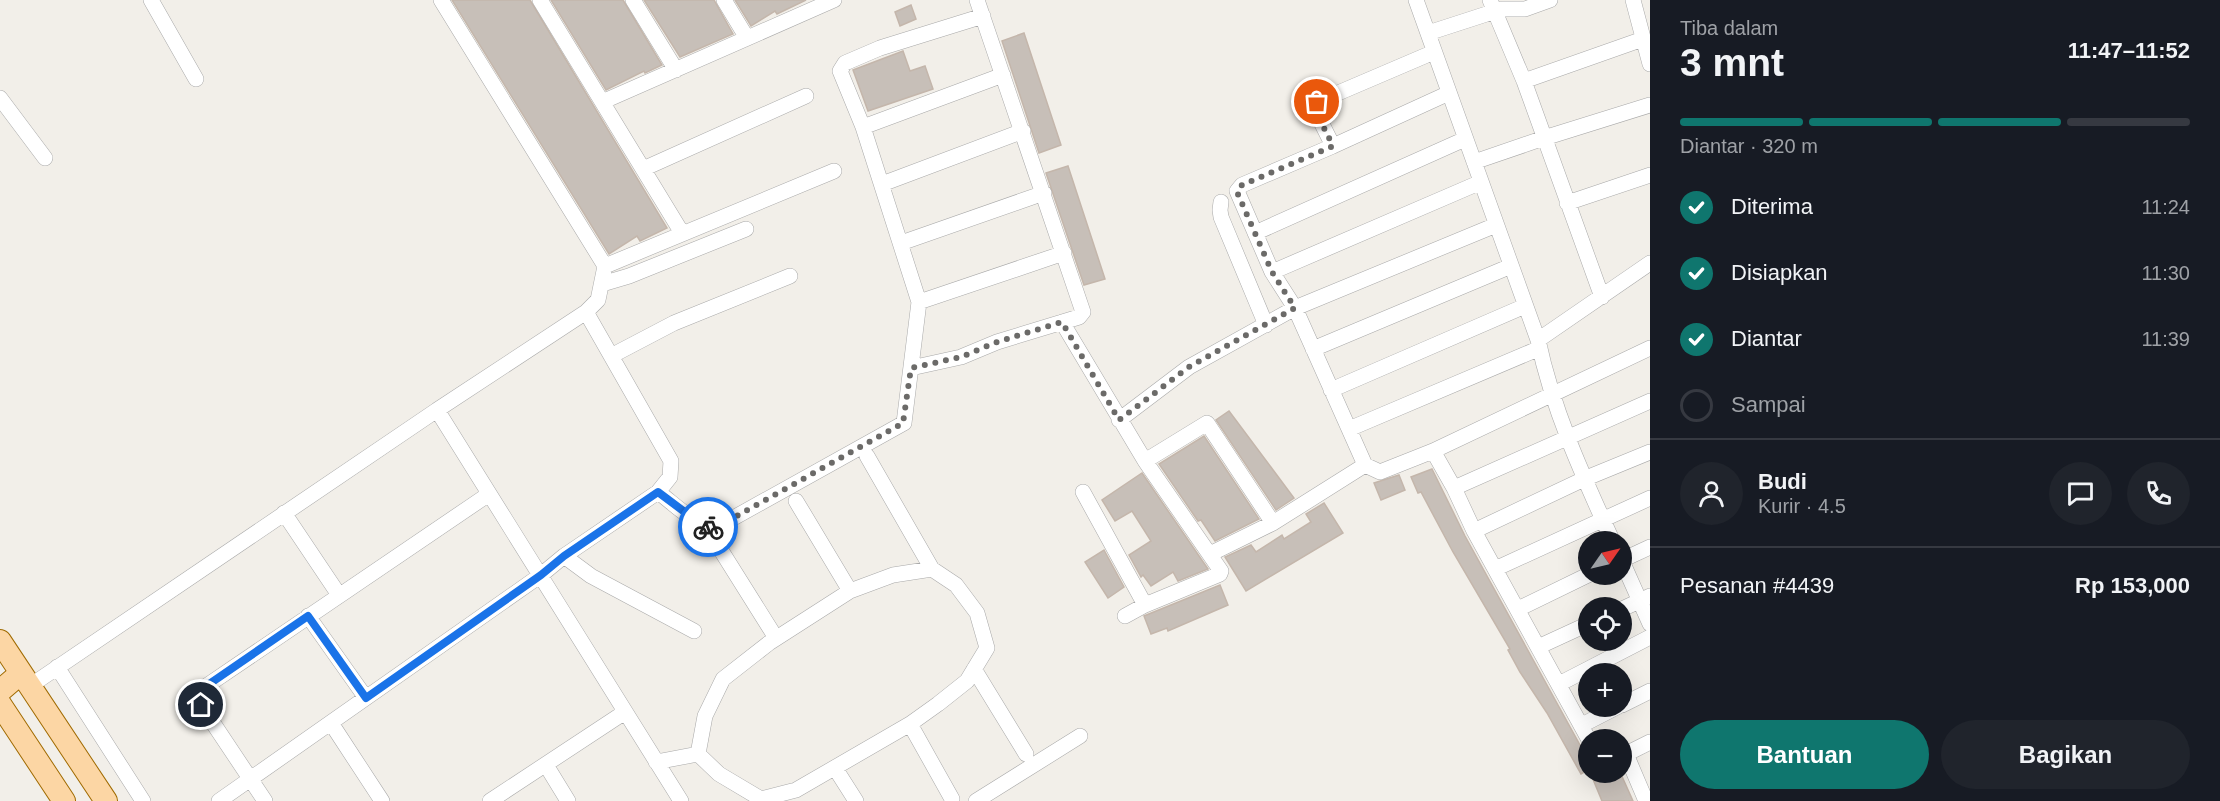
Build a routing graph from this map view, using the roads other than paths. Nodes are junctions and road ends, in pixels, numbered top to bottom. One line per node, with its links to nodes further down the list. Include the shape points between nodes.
1 (151, 0): 21 (street)
2 (441, 0): 50 (street)
3 (540, 0): 26 (street)
4 (633, 0): 19 (street)
5 (724, 0): 15 (street)
6 (834, 0): 11 (street)
7 (977, 0): 13 (street)
8 (1416, 0): 14 (street)
9 (1550, 0): 12 (street, via 1525,9)
10 (1633, 0): 16 (street)
11 (810, 5): 15 (street)
12 (1500, 5): 14 (street); 22 (street)
13 (983, 16): 20 (street); 28 (street, via 844,63 840,71)
14 (1428, 33): 17 (street)
15 (747, 38): 19 (street)
16 (1643, 39): 18 (street); 22 (street)
17 (1434, 52): 23 (street); 32 (street, via 1317,102 1315,110)
18 (1650, 63)
19 (675, 70): 26 (street)
20 (1003, 75): 28 (street); 29 (street)
21 (196, 79)
22 (1524, 81): 30 (street)
23 (1449, 93): 31 (street); 32 (street)
24 (806, 96): 35 (street)
25 (0, 98): 33 (street)
26 (602, 102): 35 (street)
27 (1650, 105): 30 (street)
28 (863, 128): 39 (street)
29 (1023, 131): 39 (street); 40 (street)
30 (1544, 138): 34 (street); 42 (street)
31 (1466, 139): 34 (street); 46 (street)
32 (1333, 146): 46 (street, via 1238,188 1237,195)
33 (45, 158)
34 (1474, 162): 38 (street)
35 (643, 169): 45 (street)
36 (834, 171): 45 (street)
37 (1650, 175): 42 (street)
38 (1481, 182): 43 (street); 52 (street)
39 (882, 184): 47 (street)
40 (1044, 193): 47 (street); 48 (street)
41 (1221, 202): 61 (street, via 1221,217)
42 (1567, 203): 55 (street)
43 (1496, 225): 51 (street); 58 (street)
44 (746, 229): 54 (street)
45 (682, 233): 50 (street)
46 (1255, 233): 52 (street)
47 (901, 243): 56 (street)
48 (1064, 253): 56 (street); 60 (street, via 1084,309 1079,317)
49 (1650, 263): 55 (street)
50 (605, 266): 54 (street)
51 (1511, 266): 57 (street); 64 (street)
52 (1272, 272): 58 (street)
53 (790, 276): 65 (street, via 674,323)
54 (602, 284): 59 (street, via 598,300)
55 (1602, 297): 62 (street)
56 (919, 302): 66 (street)
57 (1525, 306): 62 (street); 67 (street)
58 (1295, 308): 61 (street); 64 (street)
59 (585, 312): 65 (street); 70 (street)
60 (1062, 322): 66 (street, via 961,357); 71 (street)
61 (1266, 324): 71 (street, via 1189,367)
62 (1539, 344): 68 (street); 72 (street)
63 (1650, 348): 68 (street)
64 (1313, 350): 67 (street)
65 (611, 356): 81 (street, via 670,461 670,477)
66 (911, 368): 81 (street, via 903,423 719,526 707,527 698,522)
67 (1331, 390): 72 (street)
68 (1551, 396): 73 (street); 74 (street)
69 (1650, 401): 73 (street)
70 (437, 410): 83 (street); 86 (street)
71 (1119, 420): 77 (street)
72 (1349, 429): 78 (street)
73 (1567, 438): 79 (street); 80 (street)
74 (1433, 451): 78 (street, via 1380,471); 80 (street)
75 (1650, 452): 79 (street)
76 (867, 456): 96 (street)
77 (1145, 461): 88 (street, via 1207,423); 93 (street)
78 (1365, 465): 88 (street)
79 (1584, 479): 87 (street); 89 (street)
80 (1454, 488): 89 (street)
81 (658, 492): 95 (street)
82 (1083, 492): 104 (street)
83 (489, 494): 98 (street); 102 (street)
84 (1650, 498): 87 (street)
85 (796, 501): 101 (street)
86 (284, 513): 102 (street); 115 (street)
87 (1602, 519): 90 (street); 97 (street)
88 (1273, 523): 93 (street)
89 (1474, 531): 97 (street)
90 (1608, 531)
91 (717, 544): 111 (street)
92 (1650, 547): 94 (street)
93 (1210, 554): 104 (street, via 1220,574)
94 (1632, 555)
95 (564, 556): 98 (street); 110 (street, via 591,576)
96 (933, 569): 101 (street, via 893,575); 116 (street, via 956,585 977,613 987,648)
97 (1496, 569): 105 (street)
98 (541, 575): 120 (street); 123 (street)
99 (1632, 577): 103 (street)
100 (1578, 580): 105 (street)
101 (850, 591): 111 (street)
102 (339, 595): 106 (street)
103 (1645, 598): 108 (street)
104 (1145, 605): 107 (street)
105 (1518, 609): 114 (street)
106 (308, 616): 120 (street); 138 (street, via 197,694)
107 (1125, 616)
108 (1650, 624)
109 (1578, 629): 114 (street)
110 (694, 631)
111 (776, 638): 132 (street, via 723,679 705,716)
112 (1650, 638): 118 (street)
113 (0, 640): 117 (main road)
114 (1538, 647): 118 (street)
115 (57, 667): 117 (street); 143 (street)
116 (974, 669): 126 (street, via 967,681); 133 (street)
117 (29, 684): 122 (main road, via 20,699 9,707); 142 (main road)
118 (1559, 684): 127 (street)
119 (1650, 691): 121 (street)
120 (366, 698): 125 (street)
121 (1632, 700)
122 (2, 703): 141 (main road)
123 (625, 712): 134 (street); 135 (street)
124 (1598, 717): 127 (street)
125 (331, 723): 138 (street); 146 (street)
126 (910, 724): 136 (street); 139 (street)
127 (1582, 725): 128 (street)
128 (1584, 729)
129 (1080, 736): 151 (street)
130 (1650, 742): 131 (street)
131 (1632, 751)
132 (698, 754): 134 (street); 140 (street, via 719,774)
133 (1026, 754)
134 (656, 762): 149 (street)
135 (546, 765): 147 (street); 148 (street)
136 (835, 768): 140 (street, via 796,790); 150 (street)
137 (1632, 772): 152 (street)
138 (250, 779): 144 (street); 145 (street)
139 (951, 799)
140 (762, 800)
141 (64, 801)
142 (106, 801)
143 (143, 801)
144 (219, 801)
145 (265, 801)
146 (382, 801)
147 (490, 801)
148 (568, 801)
149 (681, 801)
150 (856, 801)
151 (976, 801)
152 (1646, 801)

